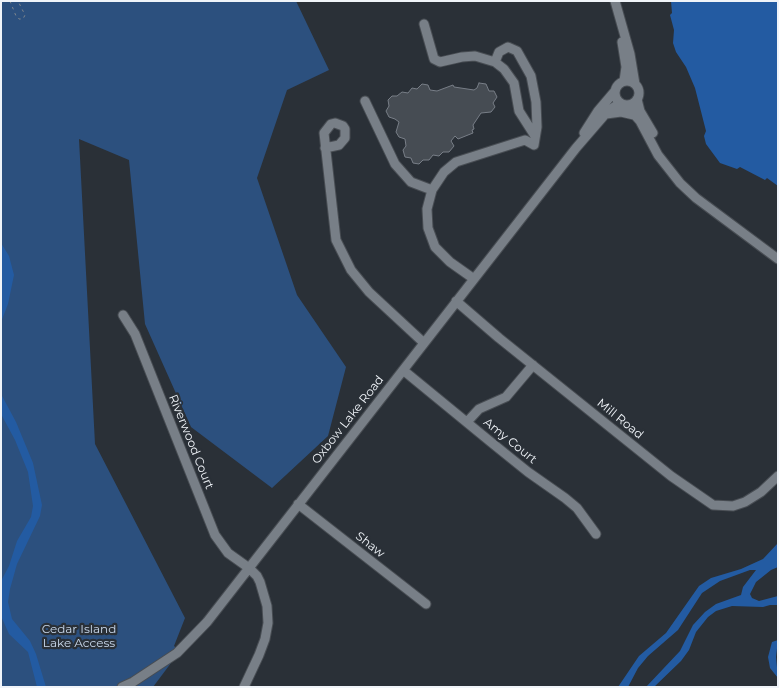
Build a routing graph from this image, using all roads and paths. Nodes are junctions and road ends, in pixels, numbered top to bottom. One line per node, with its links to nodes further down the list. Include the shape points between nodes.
1 (10, 1): 2 (path, via 16,16 23,19 25,15)
2 (18, 1)
3 (615, 1): 4 (street)
4 (619, 17): 7 (street, via 626,67); 8 (street)
5 (424, 24): 6 (street, via 434,58 440,62 475,56)
6 (495, 62): 15 (street, via 514,82 519,111); 15 (street, via 499,52 508,47 517,50 522,59 533,84)
7 (624, 81): 8 (street); 9 (street)
8 (635, 84): 10 (street, via 639,92)
9 (615, 91): 12 (street, via 616,98); 17 (street, Oxbow Lake Road, via 591,121)
10 (637, 99): 12 (street, via 631,104); 18 (street)
11 (365, 101): 19 (street, via 395,164 411,182)
12 (623, 104): 13 (street, Oxbow Lake Road); 14 (street)
13 (605, 114): 14 (street, via 621,112); 17 (street, Oxbow Lake Road)
14 (635, 115): 18 (street)
15 (536, 136): 19 (street, via 534,145 525,140 456,162 444,172)
16 (325, 148): 24 (street, via 336,240 351,270 369,292)
17 (576, 148): 21 (street, Oxbow Lake Road)
18 (660, 157): 20 (street, via 691,193)
19 (432, 190): 21 (street, via 427,209 428,228 435,247)
20 (778, 259)
21 (474, 279): 22 (street, Oxbow Lake Road)
22 (456, 301): 24 (street, Oxbow Lake Road); 25 (street, Mill Road)
23 (123, 315): 31 (street, Riverwood Court, via 135,334 215,535 228,553)
24 (424, 343): 26 (street, Oxbow Lake Road)
25 (533, 365): 27 (street, via 506,397 479,409); 28 (street, Mill Road, via 713,505 733,506 745,502)
26 (403, 370): 27 (street, Amy Court); 29 (street, Oxbow Lake Road)
27 (467, 422): 30 (street, Amy Court, via 528,472 566,498)
28 (778, 476)
29 (298, 504): 31 (street, Oxbow Lake Road); 32 (street, Shaw)
30 (596, 534)
31 (249, 568): 33 (street, Oxbow Lake Road, via 192,639 177,653); 34 (street, via 260,582 268,623 262,647)
32 (426, 604)
33 (122, 687)
34 (244, 687)

